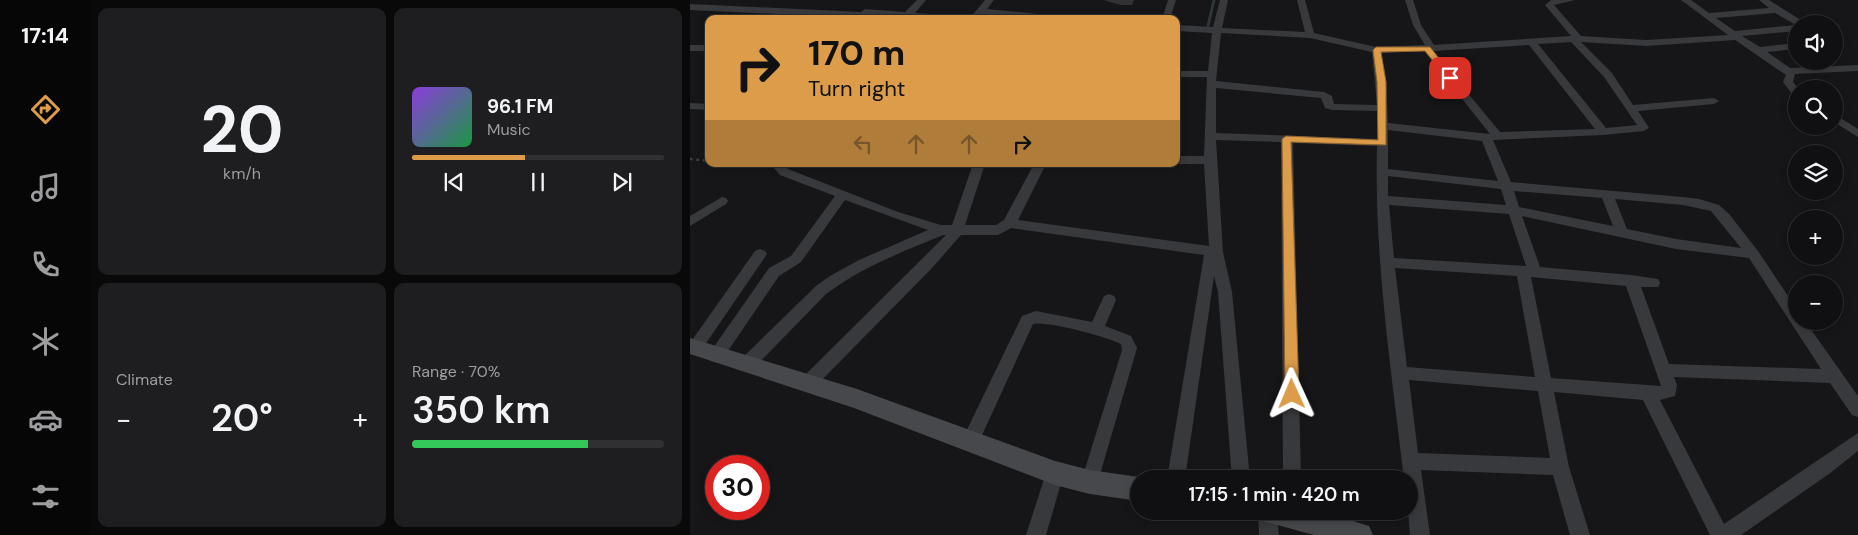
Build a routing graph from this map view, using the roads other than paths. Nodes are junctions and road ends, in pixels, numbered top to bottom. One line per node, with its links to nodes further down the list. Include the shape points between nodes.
1 (876, 0): 14 (street)
2 (922, 0): 15 (street)
3 (990, 0): 13 (street)
4 (1172, 0): 18 (street)
5 (1224, 0): 23 (street)
6 (1301, 0): 24 (street)
7 (1409, 0): 31 (street)
8 (1571, 0): 26 (street, via 1555,1 1550,5)
9 (1685, 0): 19 (street)
10 (1763, 0): 12 (street)
11 (690, 7): 14 (street)
12 (1777, 10): 19 (street); 20 (street)
13 (980, 11): 16 (street); 17 (street)
14 (862, 15)
15 (908, 15)
16 (976, 15)
17 (1010, 15)
18 (1167, 15)
19 (1709, 16): 25 (street)
20 (1788, 16)
21 (1180, 28): 23 (street)
22 (1788, 29): 25 (street)
23 (1217, 31): 24 (street); 37 (street)
24 (1310, 35): 32 (street)
25 (1734, 36): 26 (street, via 1646,43); 33 (street)
26 (1576, 39): 27 (street); 43 (street, via 1608,75)
27 (1532, 42): 31 (street); 46 (street)
28 (1788, 47): 33 (street)
29 (690, 48): 30 (street)
30 (705, 48)
31 (1429, 48): 32 (street); 49 (street)
32 (1376, 50): 42 (street)
33 (1758, 50): 35 (street)
34 (1858, 68): 35 (street)
35 (1790, 71): 38 (street)
36 (1180, 75): 37 (street)
37 (1211, 79): 42 (street, via 1324,94 1332,107); 48 (street)
38 (1789, 80)
39 (1714, 101): 43 (street)
40 (690, 106): 41 (street)
41 (705, 107)
42 (1382, 108): 45 (street)
43 (1631, 108): 46 (street, via 1644,128)
44 (1843, 123): 47 (street)
45 (1383, 126): 49 (street); 51 (street)
46 (1604, 132): 49 (street)
47 (1858, 134)
48 (1210, 136): 50 (street); 53 (street)
49 (1492, 136): 58 (street)
50 (1286, 139): 51 (street); 96 (street)
51 (1382, 143): 57 (street)
52 (1180, 160): 53 (street)
53 (1210, 160): 69 (street)
54 (781, 167): 59 (street, via 784,172)
55 (979, 167): 67 (street)
56 (1038, 167): 65 (street)
57 (1382, 172): 58 (street); 61 (street)
58 (1506, 186): 60 (street); 63 (street)
59 (844, 194): 66 (street); 81 (street, via 796,259 774,272)
60 (1607, 194): 68 (street); 71 (street, via 1699,203 1715,208)
61 (1382, 200): 63 (street); 72 (street)
62 (722, 201): 64 (street)
63 (1514, 210): 68 (street); 73 (street)
64 (690, 222)
65 (1009, 223): 67 (street, via 998,230); 69 (street)
66 (941, 230): 67 (street); 82 (street, via 834,280)
67 (957, 231): 86 (street)
68 (1622, 231): 71 (street, via 1676,244)
69 (1214, 252): 94 (street); 95 (street, via 1224,292)
70 (760, 254): 80 (street)
71 (1753, 254): 77 (street)
72 (1388, 263): 73 (street); 84 (street)
73 (1529, 271): 74 (street); 87 (street)
74 (1631, 280): 75 (street); 83 (street)
75 (1653, 283)
76 (1109, 300): 78 (street)
77 (1788, 306)
78 (1096, 330): 90 (street, via 1036,317 1024,323); 98 (street, via 1124,339 1130,346)
79 (1804, 330): 85 (street)
80 (692, 347): 81 (street)
81 (716, 356): 82 (street)
82 (746, 365): 86 (street)
83 (1663, 370): 85 (street); 88 (street, via 1669,391)
84 (1400, 373): 87 (street); 92 (street)
85 (1834, 376): 89 (street)
86 (808, 383): 90 (street)
87 (1543, 384): 88 (street); 93 (street)
88 (1648, 392): 107 (street)
89 (1858, 410)
90 (971, 440): 97 (street)
91 (1858, 441): 108 (street)
92 (1412, 461): 93 (street); 105 (street)
93 (1560, 467): 106 (street)
94 (1177, 470)
95 (1239, 470)
96 (1292, 470)
97 (1055, 473): 98 (street); 102 (street)
98 (1090, 482): 99 (street)
99 (1130, 488)
100 (1276, 520): 103 (street)
101 (1308, 520): 104 (street)
102 (1036, 535)
103 (1268, 535)
104 (1360, 535)
105 (1420, 535)
106 (1580, 535)
107 (1720, 535)
108 (1724, 535)

